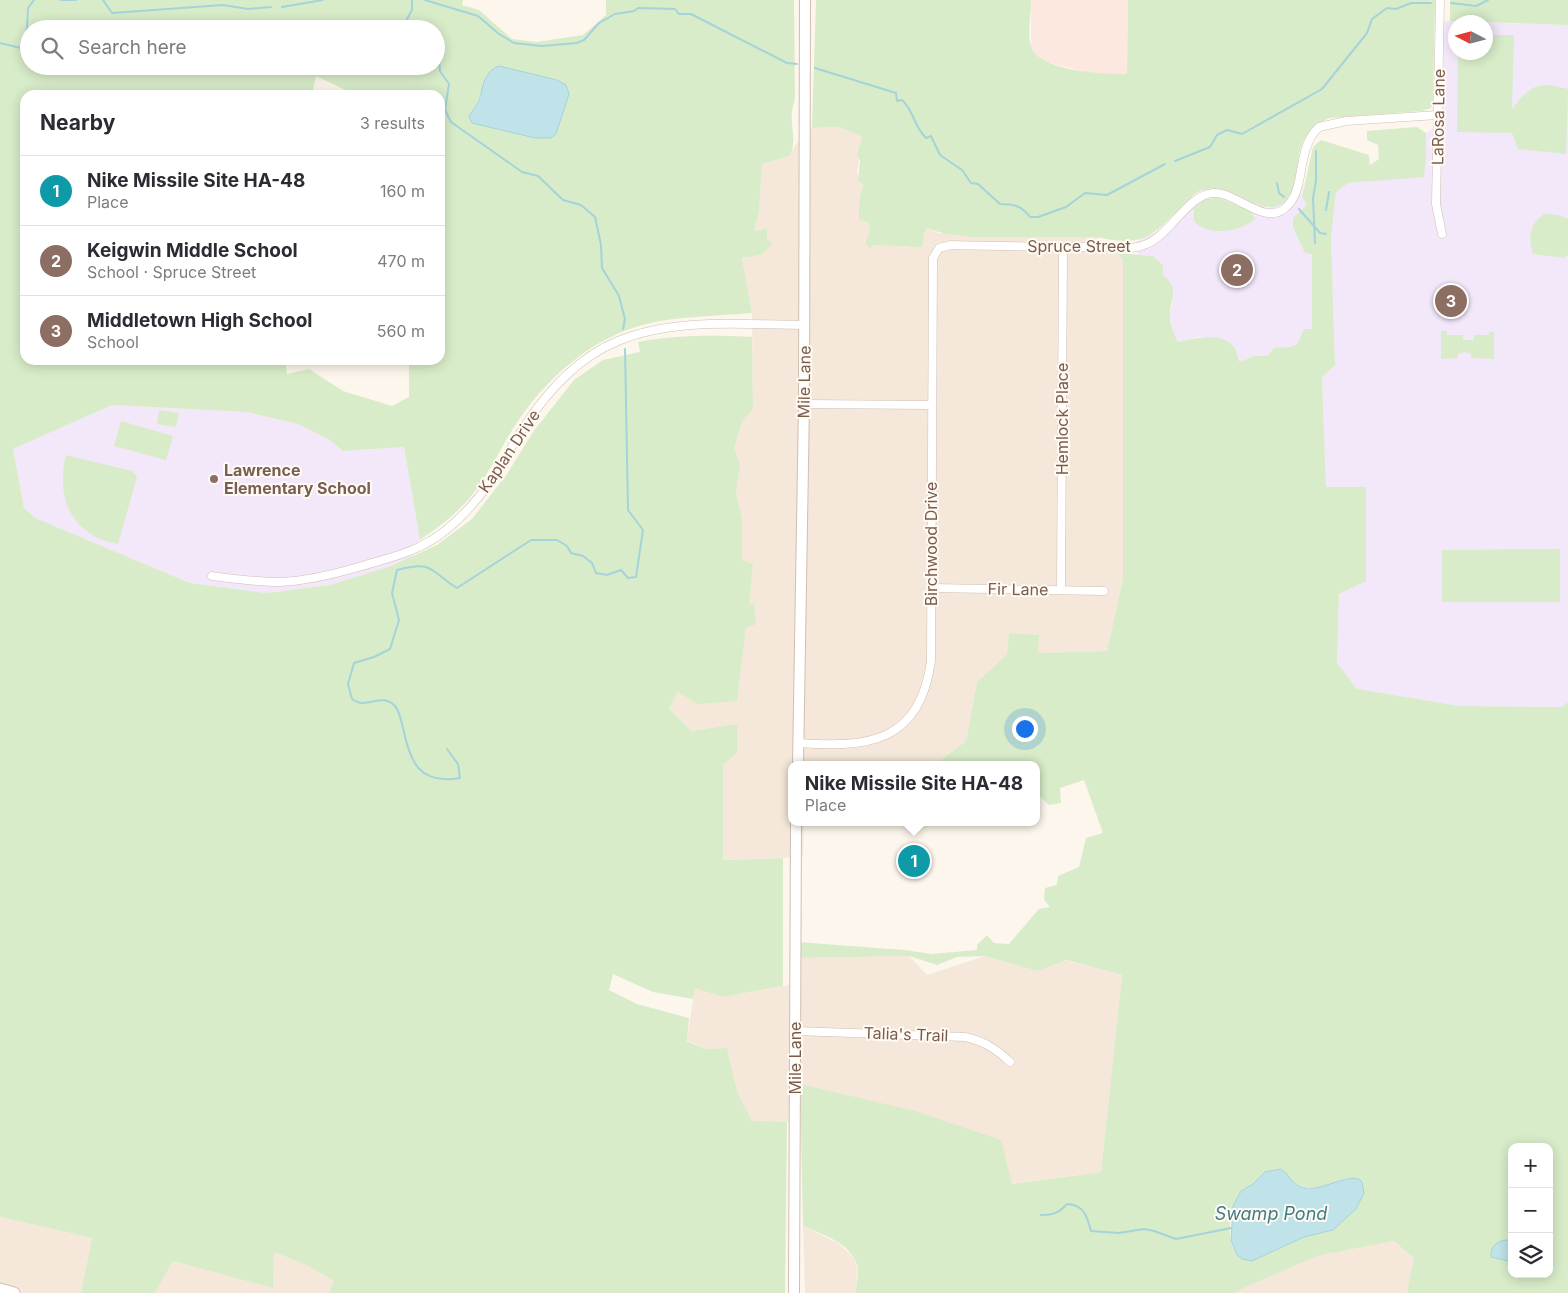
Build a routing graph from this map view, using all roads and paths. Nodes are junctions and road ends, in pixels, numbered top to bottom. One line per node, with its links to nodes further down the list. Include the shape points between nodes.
1 (805, 0): 7 (street, Mile Lane)
2 (1440, 0): 3 (street, LaRosa Lane)
3 (1438, 115): 4 (street, LaRosa Lane, via 1436,204); 5 (street, Spruce Street, via 1346,121 1320,128 1305,148 1294,197 1279,212 1266,212 1228,196 1211,193 1197,200 1144,246)
4 (1442, 234)
5 (1063, 247): 6 (street, Spruce Street, via 951,245); 12 (street, Hemlock Place)
6 (940, 248): 9 (street, Birchwood Drive, via 934,258)
7 (805, 325): 8 (street, Mile Lane); 10 (street, Kaplan Drive, via 677,326 617,341 597,352 558,383 544,398 492,481 469,508 421,547 301,581)
8 (804, 404): 9 (street); 14 (street, Mile Lane)
9 (931, 405): 11 (street, Birchwood Drive)
10 (212, 576)
11 (931, 588): 12 (street, Fir Lane); 14 (street, Birchwood Drive, via 928,682 922,698 903,723 874,741 840,746)
12 (1061, 590): 13 (street, Fir Lane)
13 (1104, 591)
14 (798, 743): 15 (street, Mile Lane)
15 (798, 761)
16 (796, 826): 17 (street, Mile Lane)
17 (795, 1031): 18 (street, Talia's Trail, via 965,1037 983,1042); 21 (street, Mile Lane)
18 (1010, 1062)
19 (0, 1289): 20 (main road)
20 (14, 1293)
21 (794, 1293)

